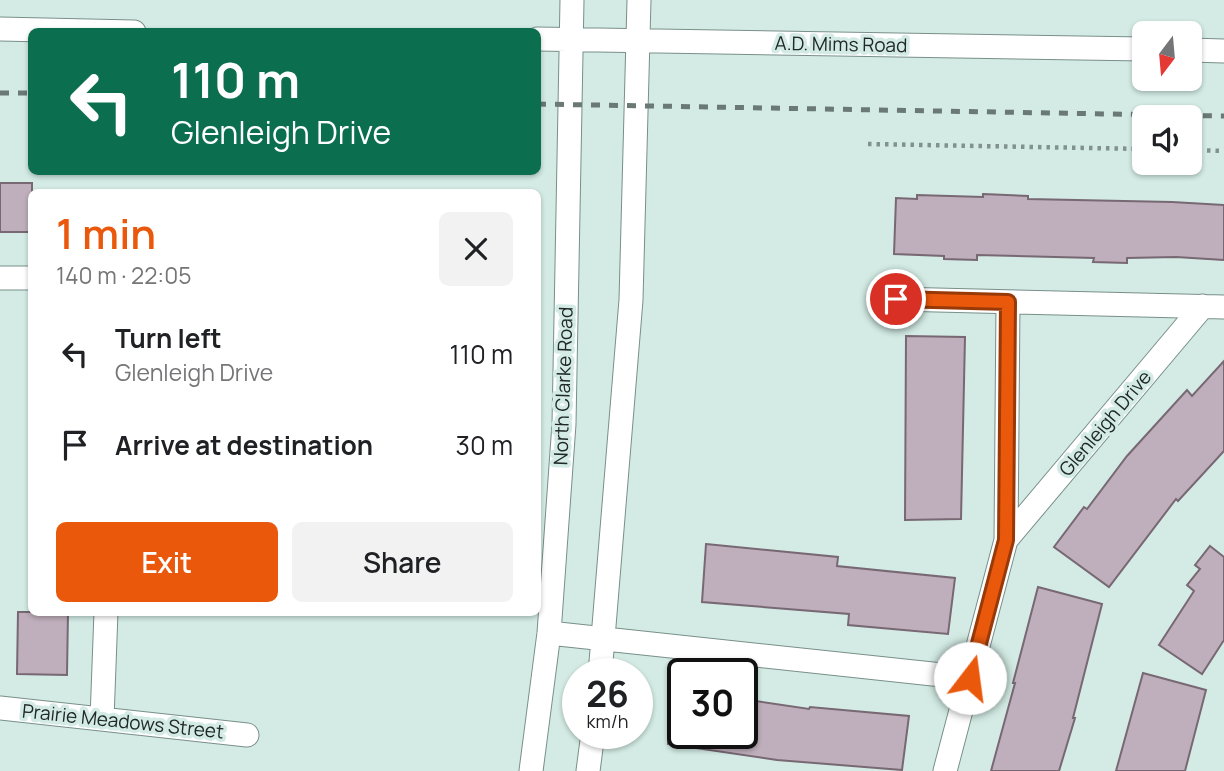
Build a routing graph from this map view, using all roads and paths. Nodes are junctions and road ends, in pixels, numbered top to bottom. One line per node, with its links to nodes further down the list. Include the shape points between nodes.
1 (572, 0): 6 (street, North Clarke Road)
2 (639, 0): 7 (street)
3 (0, 29): 4 (street)
4 (28, 30)
5 (541, 39): 6 (street, A.D. Mims Road)
6 (571, 40): 7 (street, A.D. Mims Road); 22 (street, North Clarke Road, via 564,424)
7 (639, 41): 8 (street, A.D. Mims Road); 23 (street, via 631,300)
8 (1132, 49)
9 (1202, 50): 10 (street)
10 (1224, 51)
11 (868, 144): 12 (path)
12 (1132, 149)
13 (1202, 150): 14 (path)
14 (1224, 151)
15 (0, 278): 16 (street)
16 (28, 278)
17 (896, 299): 18 (street, Glenleigh Drive)
18 (1008, 302): 19 (street, Glenleigh Drive); 20 (street, Glenleigh Drive)
19 (1214, 307): 20 (street, Glenleigh Drive)
20 (1006, 540): 25 (street, Glenleigh Drive)
21 (106, 616): 27 (street)
22 (549, 633): 23 (street); 30 (street, North Clarke Road)
23 (605, 639): 24 (street); 25 (street)
24 (602, 658)
25 (970, 678): 32 (street, Glenleigh Drive)
26 (0, 708): 27 (street, Prairie Meadows Street)
27 (102, 719): 28 (street, Prairie Meadows Street)
28 (247, 735)
29 (591, 749): 31 (street)
30 (531, 771)
31 (588, 771)
32 (945, 771)

